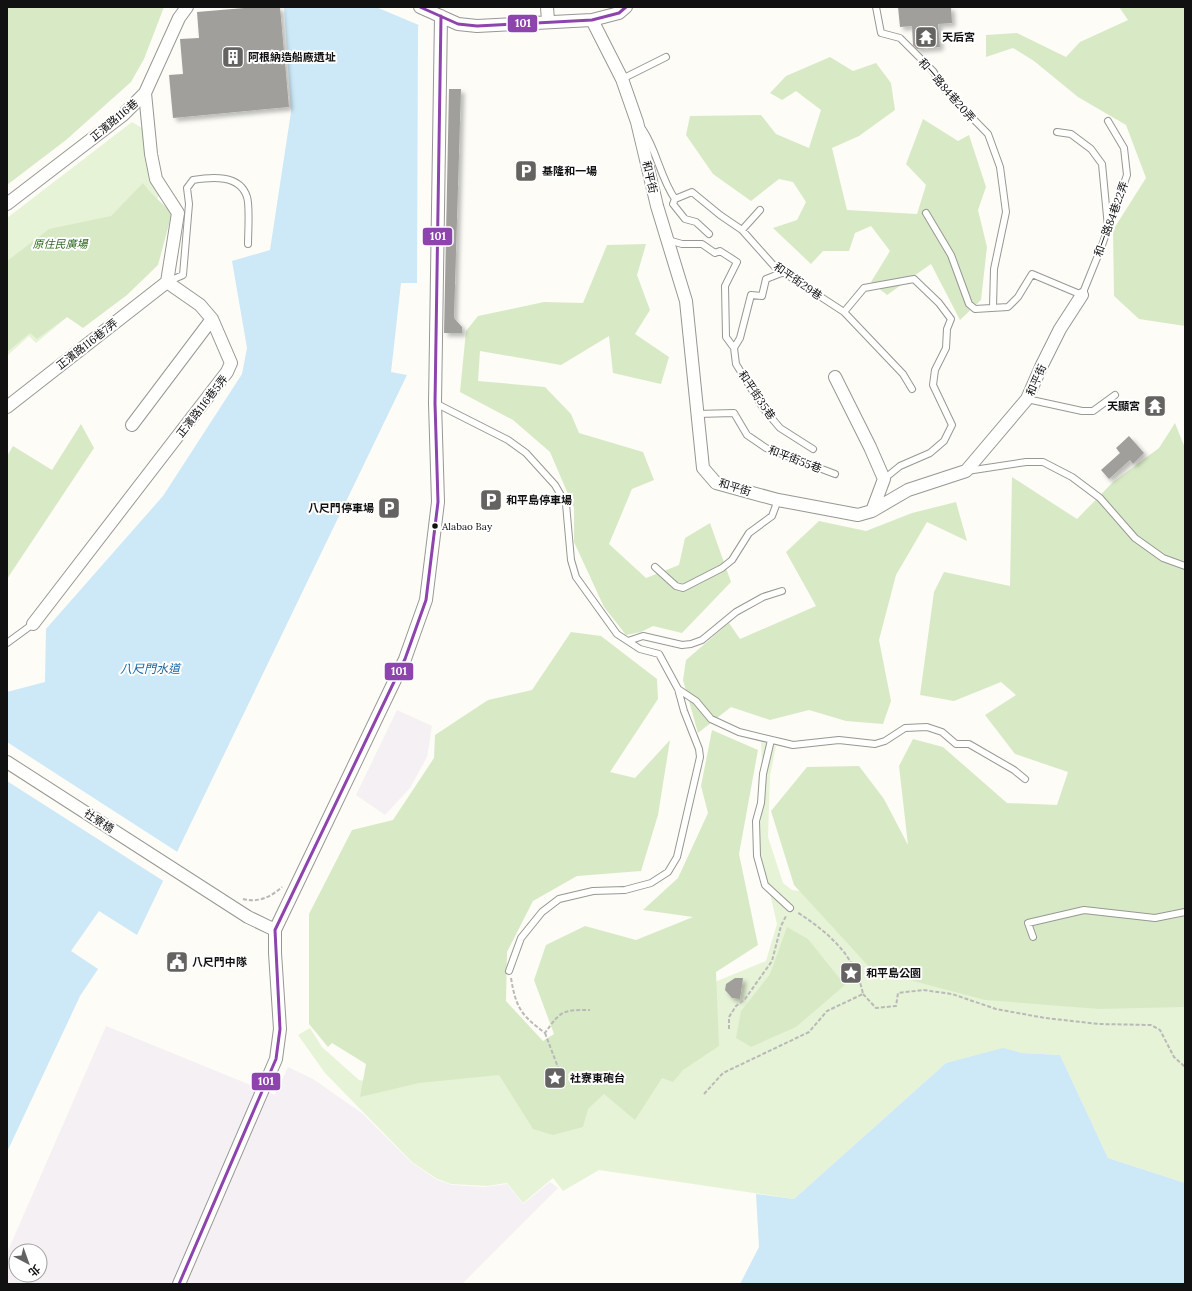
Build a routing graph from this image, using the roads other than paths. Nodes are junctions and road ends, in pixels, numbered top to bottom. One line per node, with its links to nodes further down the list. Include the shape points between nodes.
1 (187, 7): 11 (street, 正濱路116巷, via 179,18)
2 (420, 7): 6 (street)
3 (547, 7): 8 (street)
4 (876, 7): 27 (lane, 和一路84巷20弄, via 881,33 900,38 933,71 945,90 988,134 1000,167 1006,212 994,269)
5 (620, 9): 7 (street)
6 (438, 15): 8 (street, via 458,24 477,26); 35 (street)
7 (592, 20): 8 (street); 10 (street, 和平街)
8 (548, 21)
9 (666, 57): 10 (lane)
10 (622, 79): 13 (street, 和平街)
11 (145, 93): 16 (street, 正濱路116巷, via 123,115); 25 (street, via 156,179 178,213)
12 (1108, 121): 19 (lane, 和一路84巷22弄, via 1124,148 1127,175)
13 (637, 122): 15 (lane, via 650,140 666,185); 22 (street, 和平街)
14 (1057, 132): 19 (lane, via 1071,134 1091,148 1102,164)
15 (675, 199): 20 (lane, 和平街29巷, via 692,192); 21 (lane, via 673,204 685,219 696,222)
16 (7, 204)
17 (760, 210): 20 (lane)
18 (926, 213): 27 (lane, via 951,255 969,304 975,309)
19 (1108, 228): 26 (lane, 和一路84巷22弄)
20 (742, 230): 24 (lane, 和平街29巷, via 775,267)
21 (709, 234)
22 (667, 240): 30 (lane, 和平街35巷, via 682,244 702,244 715,253 720,251 737,262 725,286 726,337); 37 (street, 和平街, via 686,301)
23 (248, 244): 25 (lane, via 248,196 237,182 213,177 193,180 187,188 189,204 183,275)
24 (784, 272): 28 (lane, 和平街29巷); 30 (lane, via 766,279 762,296 751,295 740,338)
25 (167, 282): 29 (street, 正濱路116巷5弄, via 200,305); 36 (street, 正濱路116巷7弄)
26 (1082, 295): 27 (lane, via 1032,274 1018,297 1008,307); 34 (street, 和平街, via 1060,329)
27 (993, 307)
28 (844, 312): 32 (lane, 和平街29巷, via 903,374); 42 (lane, via 864,288 914,279 939,303 951,319 947,329 946,348 935,370 934,385 952,425 944,441 930,453 900,466)
29 (212, 319): 38 (street); 48 (street, 正濱路116巷5弄, via 231,363 227,372)
30 (734, 348): 39 (lane, 和平街35巷, via 736,364 763,408 780,428)
31 (835, 377): 42 (street)
32 (912, 389)
33 (1115, 395): 34 (lane, via 1093,411)
34 (1027, 399): 40 (street, 和平街)
35 (435, 403): 49 (lane, via 508,440 526,453 555,485 566,504 571,560 576,577 617,634); 57 (street, via 438,502 426,600 405,659)
36 (7, 407)
37 (697, 414): 41 (lane, 和平街55巷, via 734,413 747,435 766,448); 43 (street, 和平街, via 702,468 716,483)
38 (132, 426)
39 (813, 449)
40 (966, 471): 44 (street, 和平街, via 908,490); 45 (lane, via 1043,462 1072,477 1100,498 1135,538 1163,558)
41 (835, 474)
42 (884, 479): 44 (street)
43 (778, 500): 44 (street, 和平街, via 858,515); 46 (lane, via 772,516 749,533 732,560 722,568 683,588 676,586)
44 (872, 511)
45 (1185, 566)
46 (655, 567)
47 (782, 592): 49 (lane, via 764,597 736,612 702,640 691,644 682,645 643,636)
48 (33, 624): 50 (lane, 正濱路116巷5弄)
49 (628, 641): 51 (lane, via 640,649 659,654)
50 (7, 643)
51 (678, 688): 52 (lane, via 696,702 711,719 739,732); 59 (lane, via 700,757 677,857 668,872 651,883 625,890 594,891 559,899 542,912 521,938)
52 (771, 740): 54 (lane, via 793,745 839,740 875,744 885,741 905,728 927,727 942,732 956,744 969,744); 55 (lane, via 756,821 757,856 765,885)
53 (7, 762): 57 (street, 社寮橋, via 248,917)
54 (1025, 779)
55 (790, 908)
56 (1185, 912): 58 (lane, via 1155,918 1084,910 1028,924)
57 (275, 930): 60 (street, via 280,1029 276,1060)
58 (1033, 937)
59 (509, 971)
60 (179, 1284)

